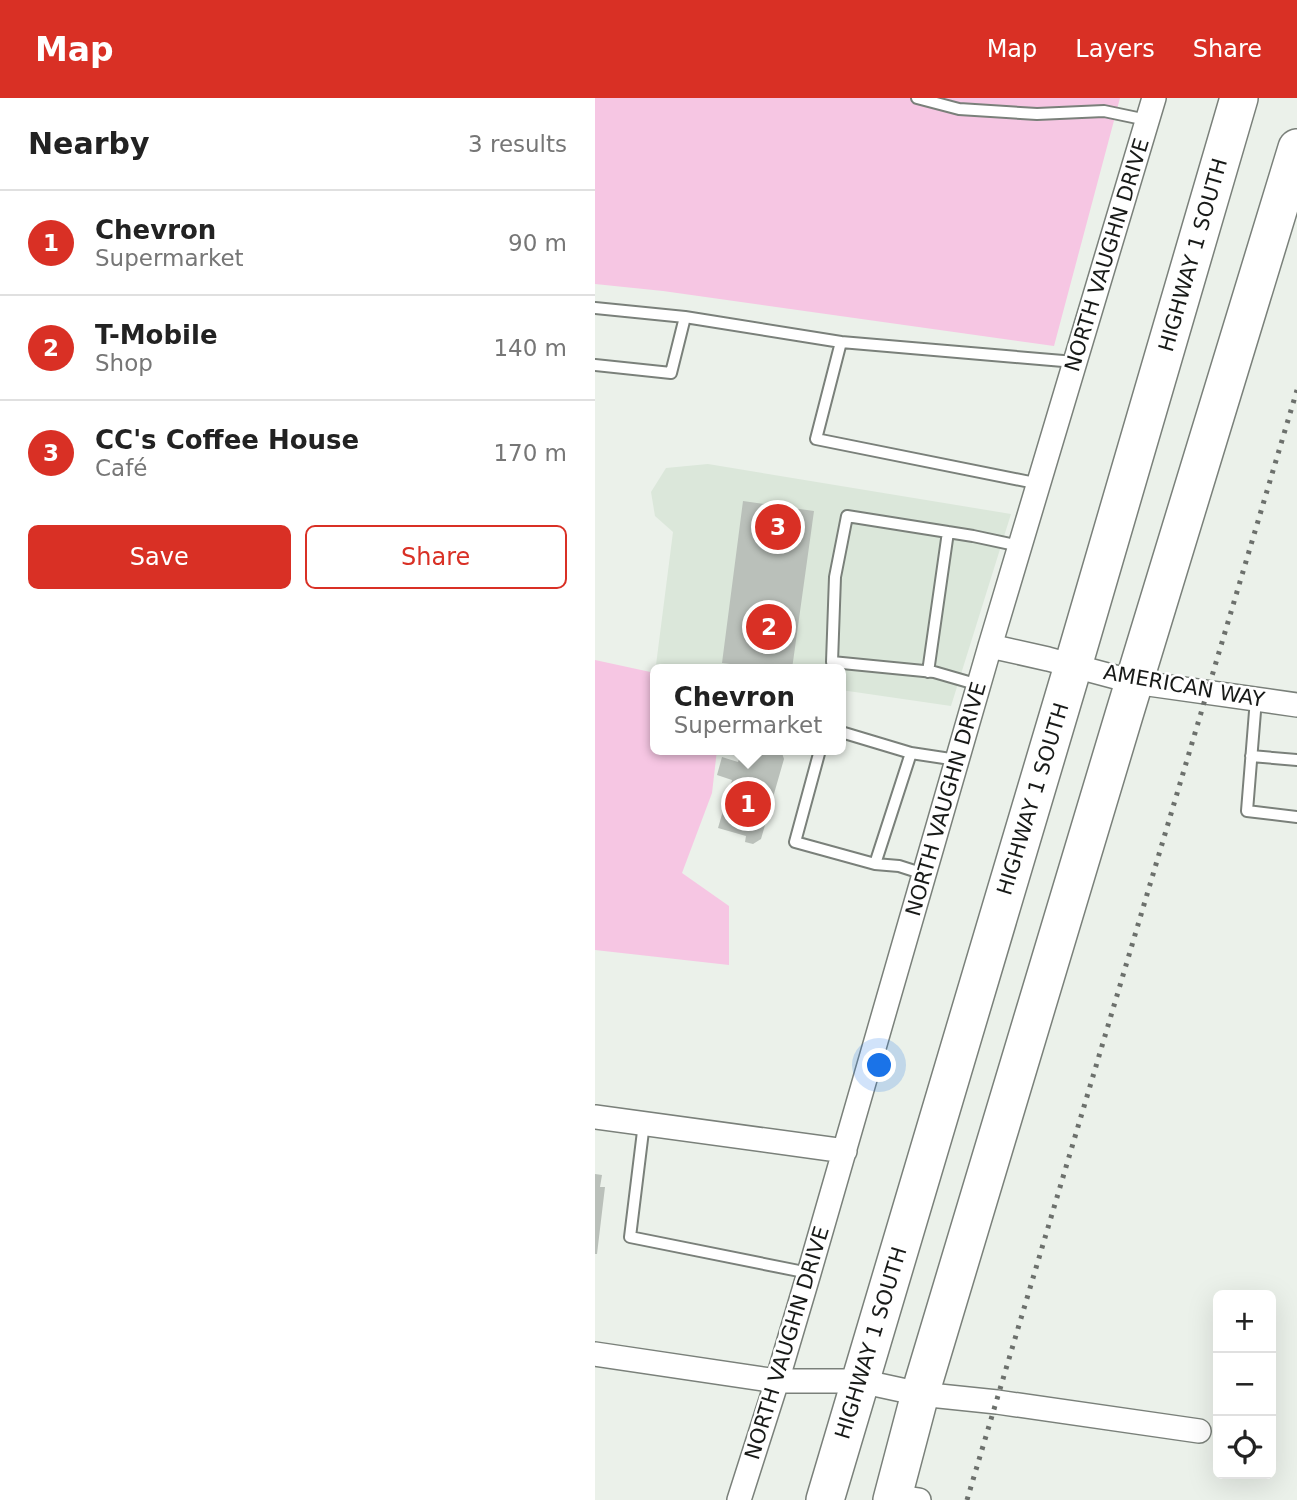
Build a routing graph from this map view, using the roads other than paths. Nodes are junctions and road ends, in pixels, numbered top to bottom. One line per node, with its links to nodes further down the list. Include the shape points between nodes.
1 (917, 98): 4 (lane, via 959,109 1037,114 1104,111)
2 (1154, 98): 4 (street, NORTH VAUGHN DRIVE)
3 (1239, 98): 15 (highway, HIGHWAY 1 SOUTH)
4 (1147, 120): 9 (street, NORTH VAUGHN DRIVE)
5 (1297, 148): 17 (highway)
6 (595, 307): 7 (lane)
7 (685, 317): 8 (lane); 10 (lane, via 671,373)
8 (841, 342): 9 (lane); 11 (lane, via 816,439)
9 (1075, 362): 11 (street, NORTH VAUGHN DRIVE)
10 (595, 365)
11 (1040, 484): 13 (street, NORTH VAUGHN DRIVE)
12 (948, 532): 13 (lane); 16 (lane); 16 (lane, via 847,516 835,577 832,662)
13 (1020, 546): 14 (street, NORTH VAUGHN DRIVE)
14 (990, 646): 15 (street, AMERICAN WAY); 18 (street, NORTH VAUGHN DRIVE)
15 (1073, 666): 17 (street, AMERICAN WAY); 36 (highway, HIGHWAY 1 SOUTH)
16 (928, 672): 18 (lane)
17 (1134, 682): 19 (street, AMERICAN WAY); 37 (highway)
18 (979, 685): 25 (street, NORTH VAUGHN DRIVE)
19 (1256, 699): 20 (street, AMERICAN WAY); 24 (lane)
20 (1297, 705)
21 (846, 734): 22 (lane)
22 (911, 753): 25 (lane); 28 (lane)
23 (819, 755): 28 (lane, via 795,842)
24 (1251, 756): 26 (lane); 27 (lane, via 1247,811)
25 (957, 760): 29 (street, NORTH VAUGHN DRIVE)
26 (1297, 760)
27 (1297, 817)
28 (875, 864): 29 (lane)
29 (925, 875): 32 (street, NORTH VAUGHN DRIVE)
30 (595, 1117): 31 (street)
31 (644, 1124): 32 (street); 33 (lane, via 630,1237)
32 (845, 1151): 33 (street, NORTH VAUGHN DRIVE)
33 (809, 1273): 35 (street, NORTH VAUGHN DRIVE)
34 (595, 1354): 35 (street)
35 (777, 1381): 36 (street); 40 (street, NORTH VAUGHN DRIVE)
36 (860, 1381): 37 (street); 41 (highway, HIGHWAY 1 SOUTH)
37 (920, 1394): 38 (street); 39 (highway)
38 (1199, 1431)
39 (901, 1498)
40 (739, 1500)
41 (825, 1500)

